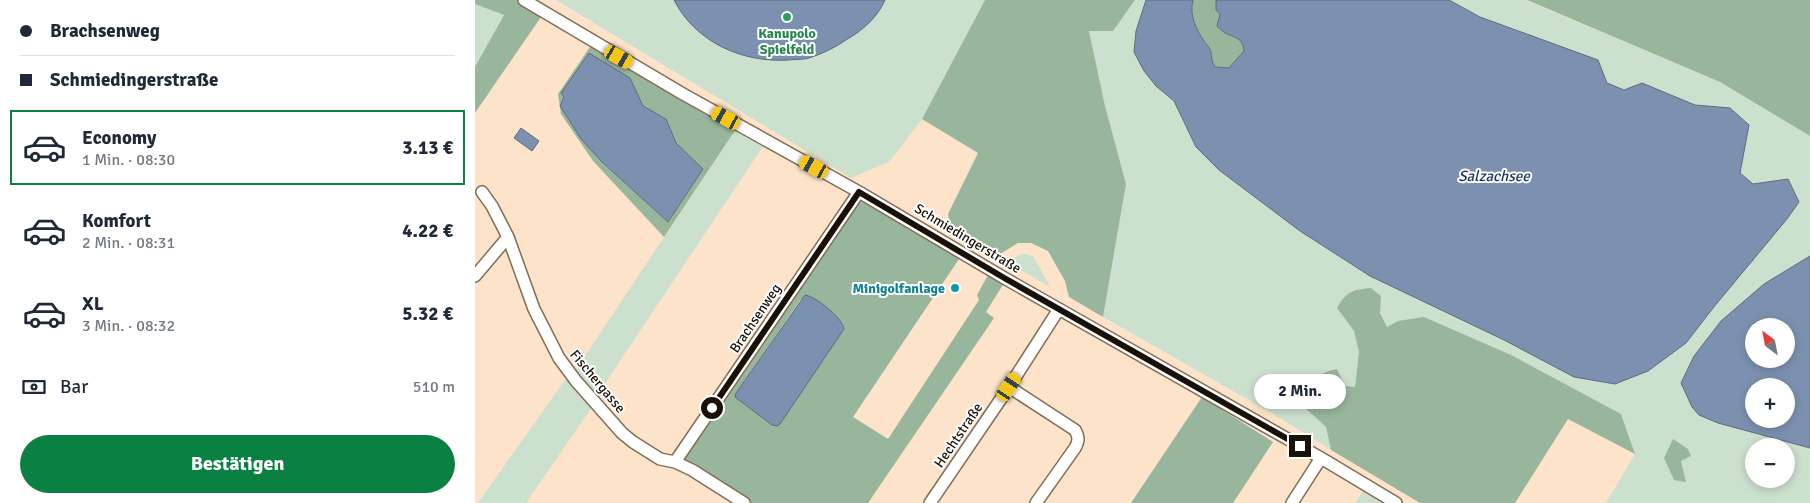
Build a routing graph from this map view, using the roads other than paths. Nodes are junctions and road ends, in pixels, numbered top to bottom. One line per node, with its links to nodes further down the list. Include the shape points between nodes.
1 (524, 0): 3 (street, Schmiedingerstraße)
2 (482, 192): 4 (street, Fischergasse)
3 (859, 192): 6 (street, Schmiedingerstraße); 9 (street, Brachsenweg)
4 (509, 237): 5 (street); 9 (street, Fischergasse, via 534,309 576,381 622,433 661,459)
5 (475, 276)
6 (1059, 309): 7 (street, Hechtstraße); 8 (street, Schmiedingerstraße)
7 (1009, 387): 11 (street, Hechtstraße); 12 (street, via 1075,430 1078,436 1079,443)
8 (1321, 458): 13 (street); 14 (street, Schmiedingerstraße)
9 (675, 462): 10 (street, Fischergasse)
10 (745, 503)
11 (930, 503)
12 (1037, 503)
13 (1292, 503)
14 (1396, 503)

